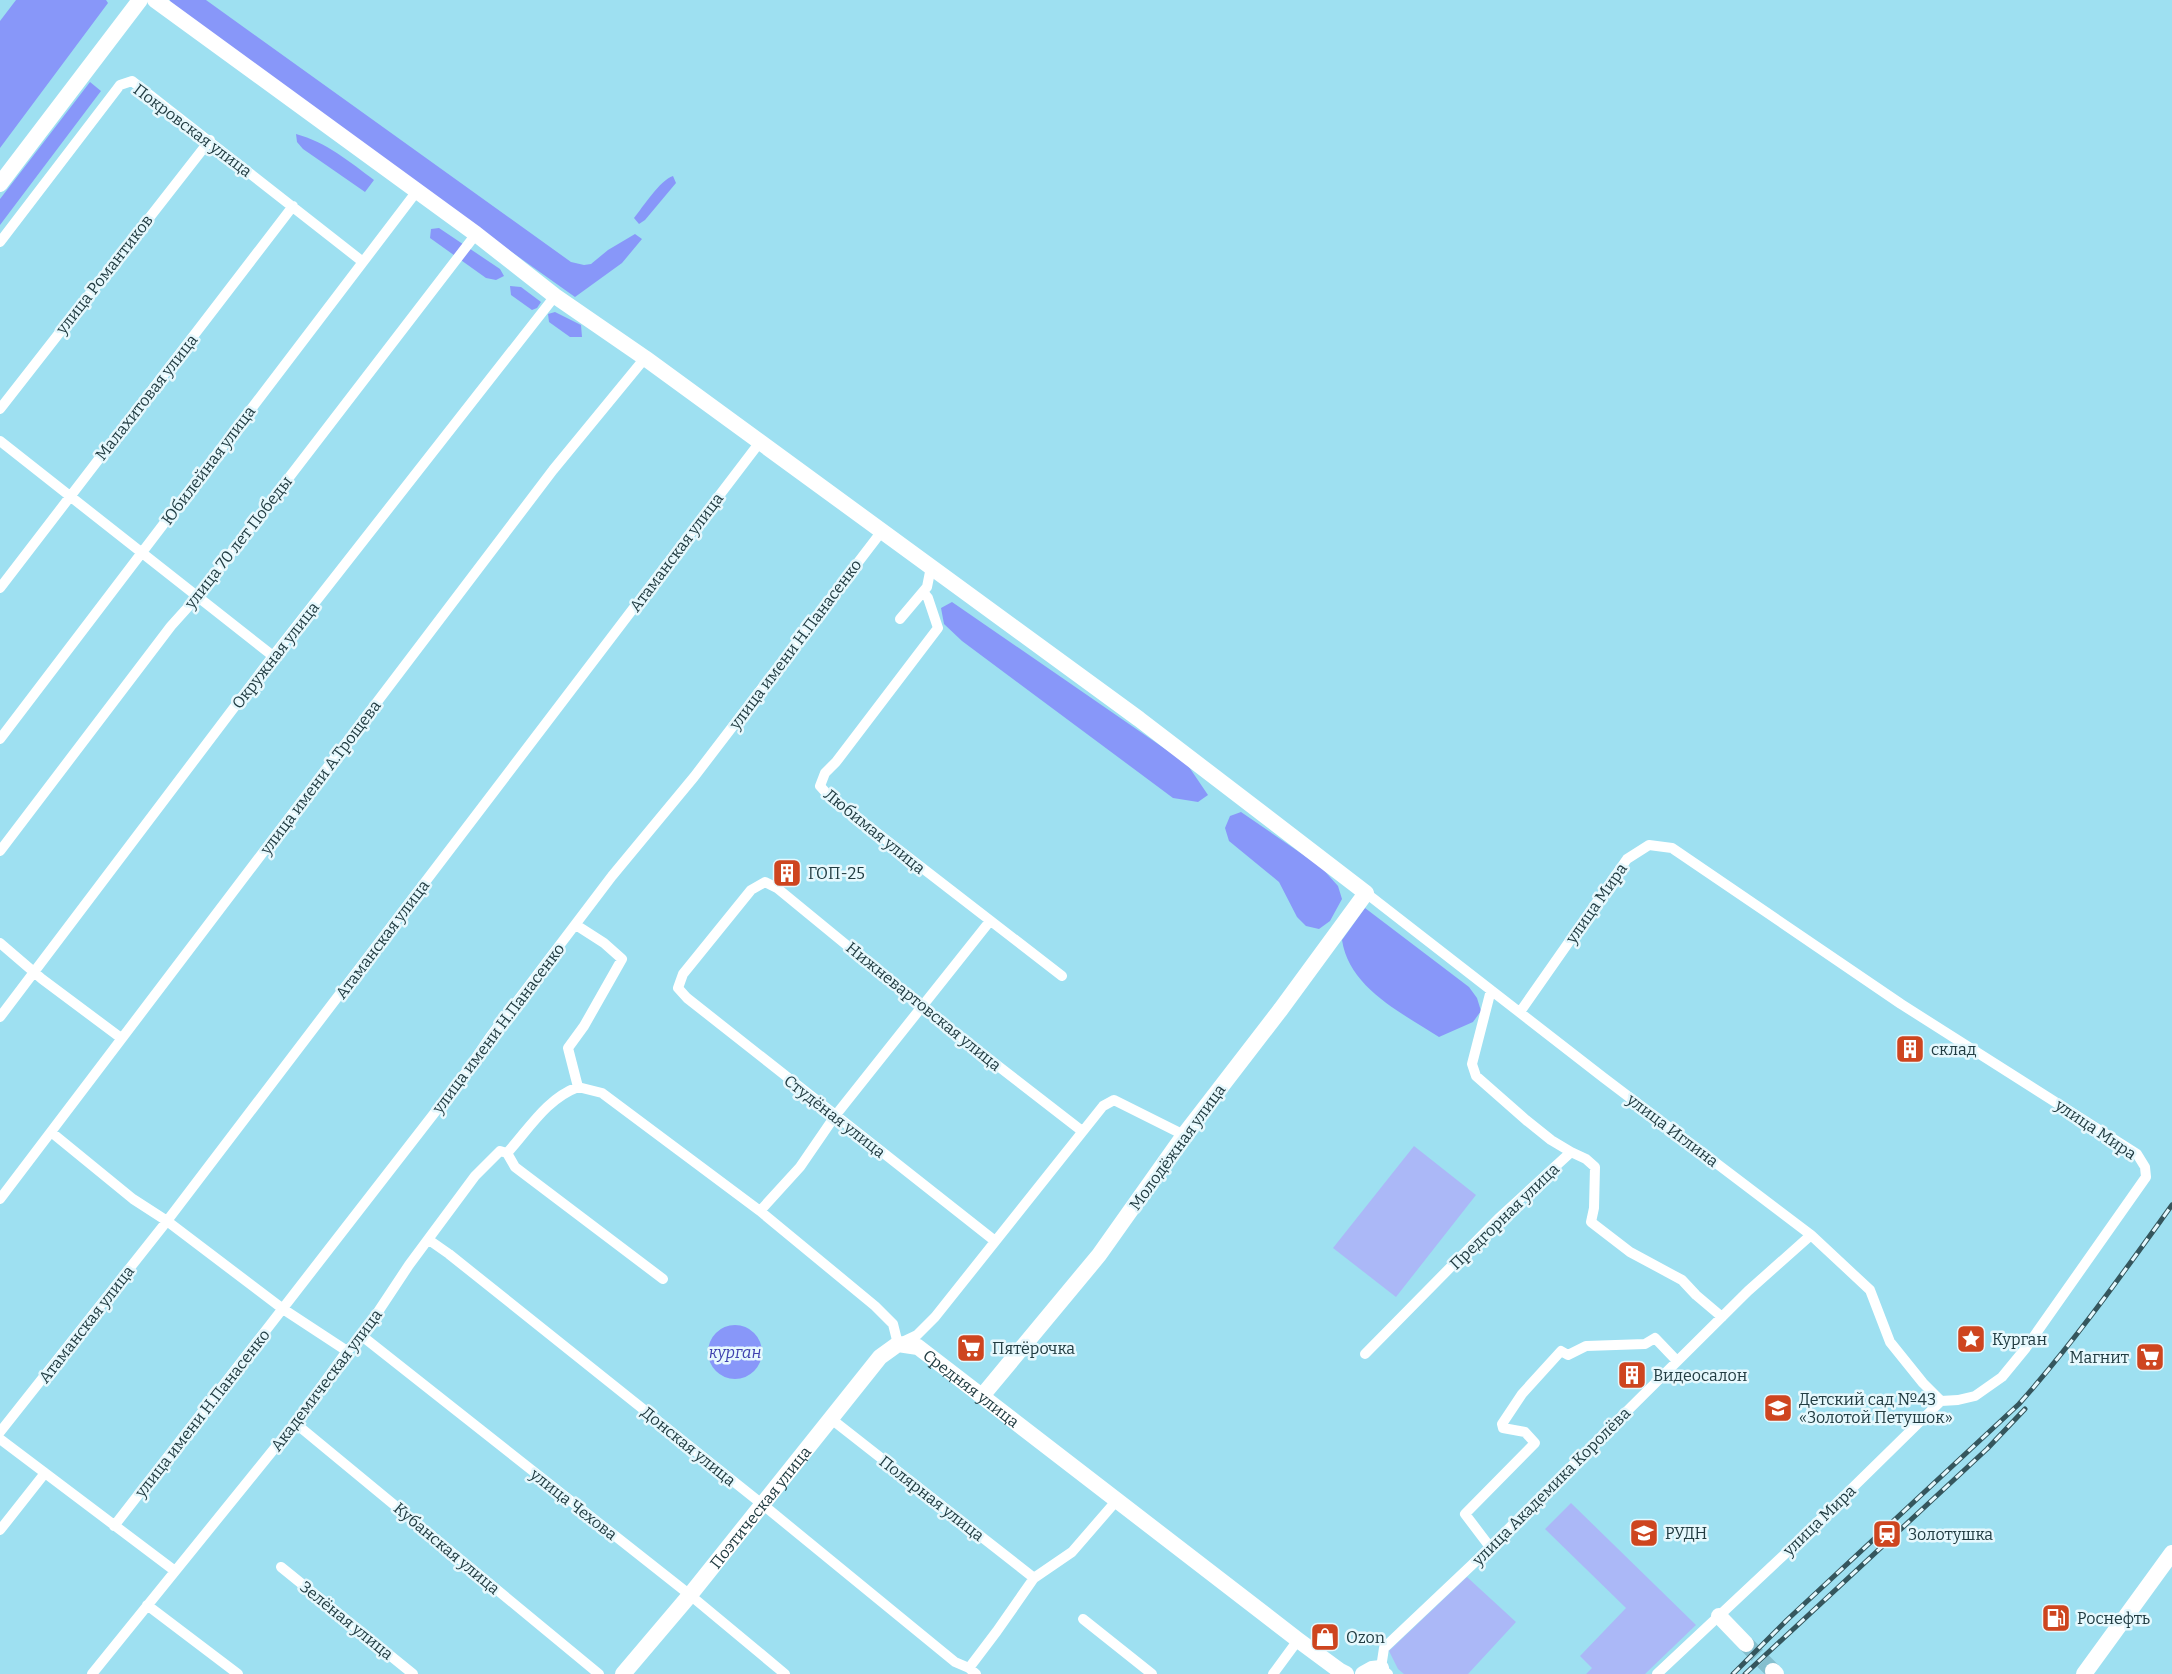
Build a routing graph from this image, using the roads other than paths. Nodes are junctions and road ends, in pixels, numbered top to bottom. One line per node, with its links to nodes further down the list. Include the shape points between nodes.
1 (140, 0): 4 (street)
2 (155, 0): 5 (street)
3 (210, 140): 6 (street, Покровская улица); 8 (street, Покровская улица, via 137,84 132,81 120,85); 12 (street, улица Романтиков)
4 (0, 184)
5 (417, 191): 7 (street); 9 (street, Юбилейная улица)
6 (293, 207): 9 (street, Покровская улица); 15 (street, Малахитовая улица)
7 (476, 234): 10 (street); 21 (street, улица 70 лет Победы)
8 (0, 242)
9 (363, 262): 17 (street, Юбилейная улица)
10 (555, 296): 11 (street); 23 (street, Окружная улица)
11 (645, 358): 14 (street); 37 (street, улица имени А.Трощева, via 554,470)
12 (0, 409)
13 (0, 441): 15 (street)
14 (760, 442): 16 (street); 47 (street, Атаманская улица)
15 (70, 496): 17 (street); 19 (street, Малахитовая улица)
16 (882, 531): 18 (street); 29 (street, улица имени Н.Панасенко)
17 (142, 552): 21 (street); 24 (street, Юбилейная улица)
18 (931, 567): 20 (street); 27 (street)
19 (0, 588)
20 (923, 592): 22 (street); 28 (street, Любимая улица, via 938,628 825,773 820,786)
21 (198, 596): 23 (street); 25 (street, улица 70 лет Победы)
22 (900, 620)
23 (273, 656): 31 (street, Окружная улица)
24 (0, 739)
25 (0, 850)
26 (765, 882): 34 (street, Нижневартовская улица); 39 (street, Студёная улица, via 751,890 683,974 678,988)
27 (1365, 892): 33 (street, улица Иглина); 42 (street, Молодёжная улица)
28 (990, 921): 32 (street, Любимая улица); 34 (street)
29 (576, 925): 38 (street, via 622,959 568,1048); 52 (street, улица имени Н.Панасенко)
30 (0, 943): 31 (street)
31 (35, 972): 36 (street, Окружная улица); 37 (street)
32 (1062, 976)
33 (1491, 990): 35 (street, улица Иглина); 44 (street, Предгорная улица, via 1472,1064 1476,1076)
34 (922, 1007): 39 (street); 40 (street, Нижневартовская улица)
35 (1520, 1012): 48 (street, улица Иглина); 60 (street, улица Мира, via 1626,859 1649,845 1672,848 1901,1004 2137,1154 2146,1178 2025,1349 2002,1377 1976,1396)
36 (0, 1017)
37 (121, 1038): 41 (street, улица имени А.Трощева)
38 (578, 1087): 43 (street, Академическая улица, via 550,1102 528,1131); 46 (street, via 602,1093)
39 (836, 1116): 46 (street, via 800,1167); 50 (street, Студёная улица)
40 (1082, 1131): 42 (street, via 1103,1106 1114,1100); 50 (street)
41 (51, 1132): 45 (street, улица имени А.Трощева); 47 (street, via 124,1192)
42 (1184, 1135): 59 (street, Молодёжная улица, via 1099,1255)
43 (503, 1152): 49 (street, Академическая улица, via 475,1176); 51 (street, via 515,1167)
44 (1570, 1152): 53 (street, via 1595,1167 1591,1222 1630,1252 1682,1280); 57 (street, Предгорная улица)
45 (0, 1199)
46 (760, 1211): 55 (street, via 875,1306 893,1324)
47 (167, 1221): 52 (street); 63 (street, Атаманская улица)
48 (1811, 1234): 53 (street, улица Академика Королёва); 60 (street, улица Иглина, via 1870,1290 1890,1342)
49 (429, 1240): 54 (street, Академическая улица); 67 (street, Донская улица)
50 (995, 1241): 55 (street, via 923,1329)
51 (663, 1279)
52 (282, 1309): 56 (street); 68 (street, улица имени Н.Панасенко)
53 (1722, 1317): 58 (street, улица Академика Королёва)
54 (362, 1336): 56 (street, Академическая улица); 75 (street, улица Чехова)
55 (898, 1344): 59 (street, Средняя улица, via 918,1347); 61 (street, Поэтическая улица, via 880,1357)
56 (347, 1351): 62 (street, Академическая улица)
57 (1365, 1354)
58 (1677, 1361): 70 (street, улица Академика Королёва); 70 (street, via 1655,1338 1645,1344 1586,1346 1568,1354 1561,1351 1522,1394 1502,1425 1525,1432 1535,1443 1465,1514)
59 (982, 1396): 66 (street, Средняя улица)
60 (1941, 1401): 77 (street, улица Мира)
61 (830, 1418): 67 (street, Поэтическая улица); 74 (street, Полярная улица)
62 (295, 1423): 73 (street, Академическая улица); 86 (street, Кубанская улица)
63 (0, 1432)
64 (0, 1438): 65 (street)
65 (45, 1473): 68 (street); 69 (street)
66 (1117, 1500): 74 (street, via 1072,1552); 79 (street, Средняя улица)
67 (762, 1504): 75 (street, Поэтическая улица); 81 (street, Донская улица, via 955,1662)
68 (114, 1526): 73 (street)
69 (0, 1530)
70 (1490, 1547): 82 (street, улица Академика Королёва, via 1384,1648)
71 (2171, 1557): 94 (street)
72 (281, 1566): 85 (street, Зелёная улица)
73 (175, 1571): 76 (street, Академическая улица)
74 (1034, 1578): 81 (street)
75 (690, 1595): 87 (street, Поэтическая улица); 88 (street, улица Чехова)
76 (147, 1605): 83 (street, Академическая улица); 84 (street)
77 (1719, 1616): 80 (street); 93 (street, улица Мира)
78 (1083, 1619): 89 (street)
79 (1298, 1640): 90 (street); 91 (street, Средняя улица)
80 (1746, 1644)
81 (972, 1671)
82 (1385, 1671): 92 (street, via 1372,1669)
83 (92, 1674)
84 (238, 1674)
85 (413, 1674)
86 (599, 1674)
87 (623, 1674)
88 (785, 1674)
89 (1152, 1674)
90 (1273, 1674)
91 (1346, 1674)
92 (1363, 1674)
93 (1656, 1674)
94 (2084, 1674)

